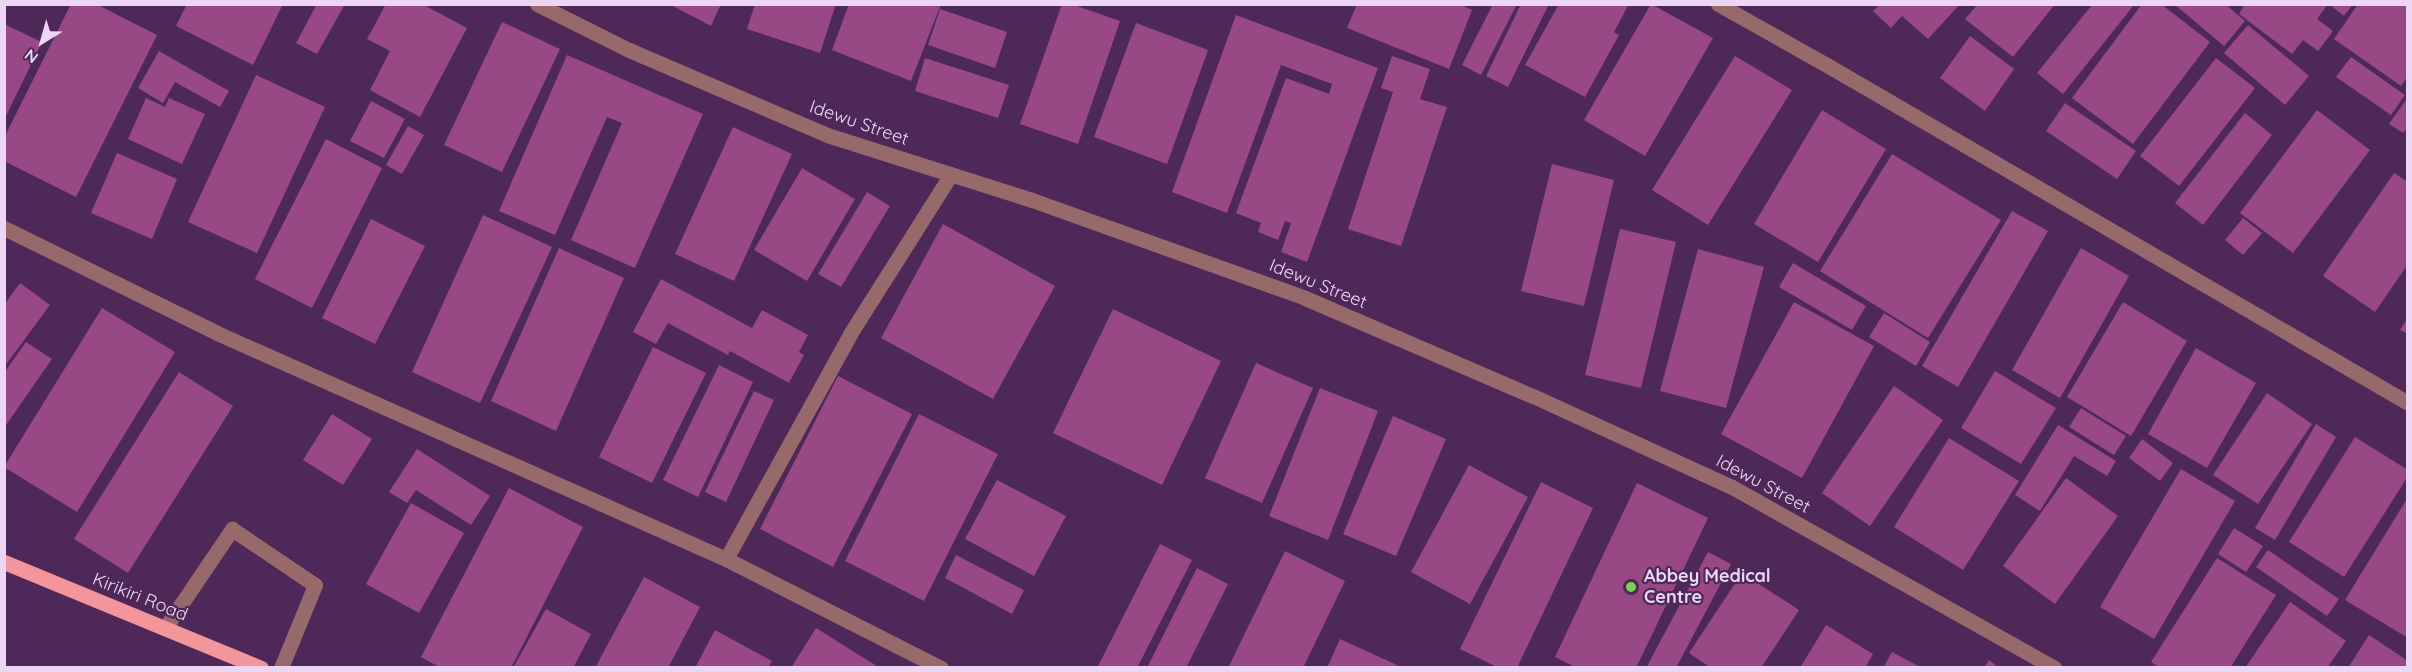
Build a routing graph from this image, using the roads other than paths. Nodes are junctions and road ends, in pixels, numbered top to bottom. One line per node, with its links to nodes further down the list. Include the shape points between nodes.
1 (537, 4): 3 (street, Idewu Street, via 629,50 827,135)
2 (1718, 4): 5 (street)
3 (951, 174): 6 (street, via 850,334); 12 (street, Idewu Street, via 1305,298 1543,401 1732,487)
4 (4, 228): 6 (street, via 219,334)
5 (2408, 403)
6 (726, 559): 11 (street)
7 (4, 562): 8 (main road, Kirikiri Road)
8 (165, 628): 9 (main road, Kirikiri Road); 10 (street, via 232,529 315,585)
9 (261, 668)
10 (281, 668)
11 (941, 668)
12 (2055, 668)

